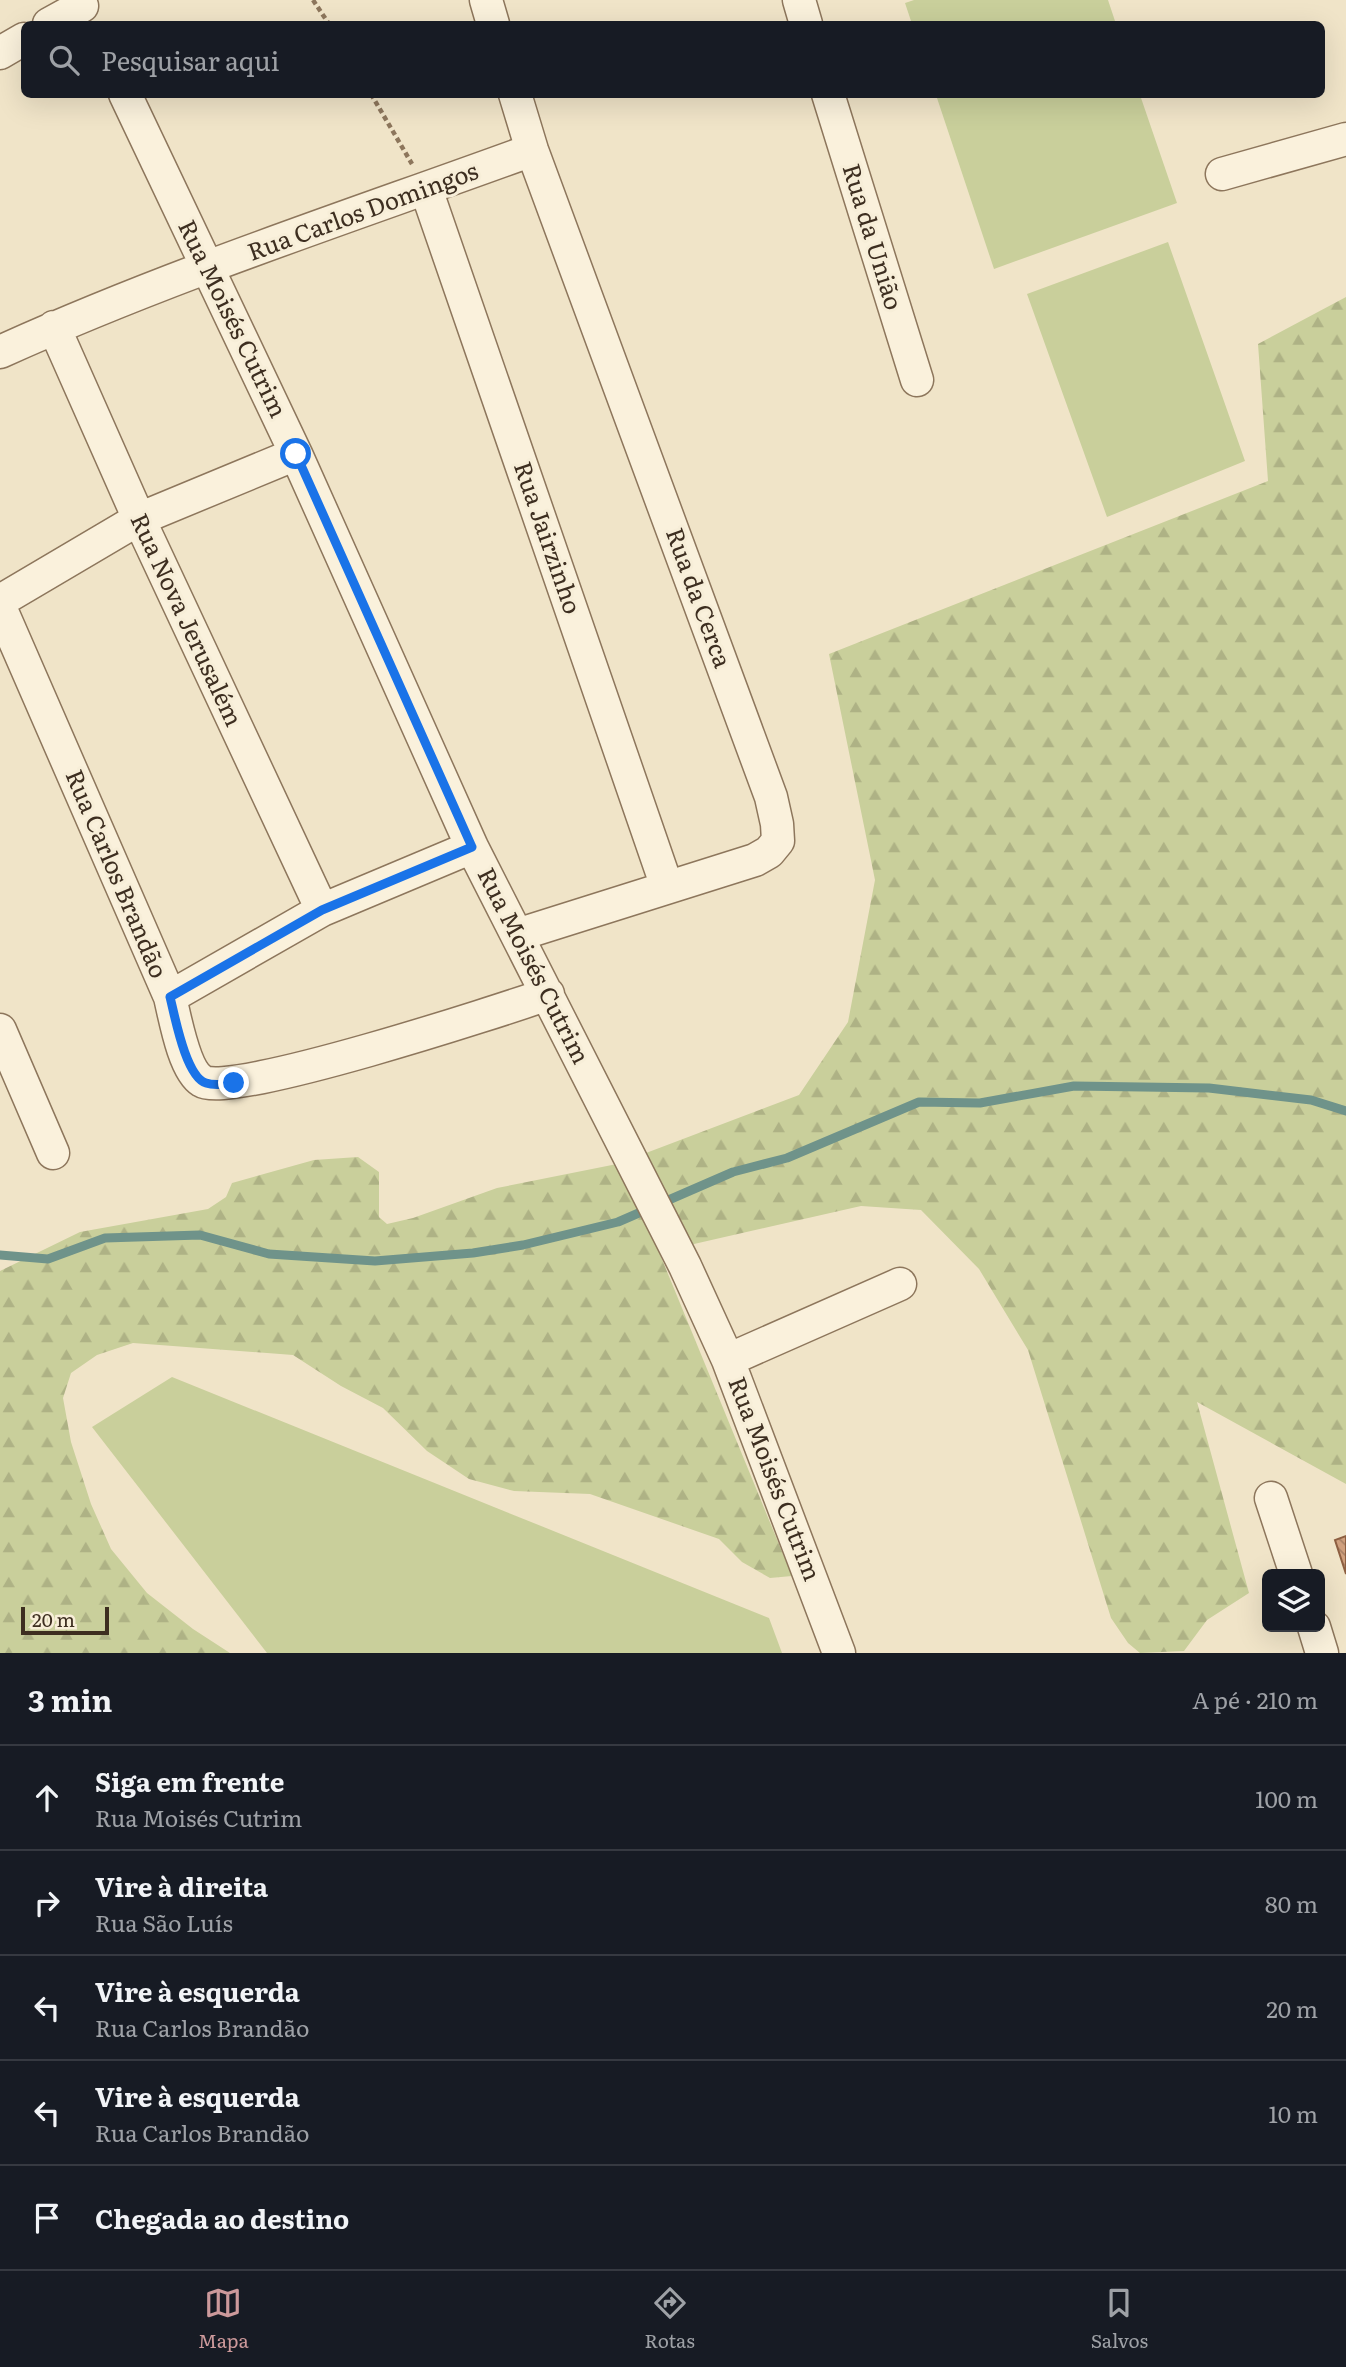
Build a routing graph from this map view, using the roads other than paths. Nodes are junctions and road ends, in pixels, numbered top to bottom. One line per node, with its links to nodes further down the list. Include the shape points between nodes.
1 (486, 0): 5 (street)
2 (799, 0): 6 (street)
3 (85, 10): 4 (street)
4 (57, 21)
5 (492, 21)
6 (805, 21)
7 (21, 41): 8 (street)
8 (0, 53)
9 (127, 98): 16 (street, Rua Moisés Cutrim)
10 (516, 98): 13 (street, Rua da Cerca)
11 (829, 98): 19 (street, Rua da União)
12 (1346, 139): 14 (street)
13 (532, 150): 15 (street, Rua Carlos Domingos); 25 (street, Rua da Cerca, via 778,824 778,841 755,860)
14 (1222, 174)
15 (426, 189): 16 (street, Rua Carlos Domingos); 25 (street, Rua Jairzinho)
16 (208, 268): 17 (street, Rua Carlos Domingos); 20 (street, Rua Moisés Cutrim)
17 (54, 327): 18 (street, Rua Carlos Domingos); 21 (street, Rua Nova Jerusalém)
18 (0, 352)
19 (917, 380)
20 (296, 454): 21 (street); 24 (street, Rua Moisés Cutrim)
21 (139, 519): 22 (street); 26 (street, Rua Nova Jerusalém)
22 (0, 601)
23 (0, 607): 29 (street, Rua Carlos Brandão)
24 (472, 847): 26 (street); 27 (street, Rua Moisés Cutrim)
25 (667, 887): 27 (street, Rua da Cerca)
26 (322, 910): 29 (street)
27 (517, 935): 28 (street, Rua Moisés Cutrim)
28 (548, 995): 29 (street, Rua Carlos Brandão, via 380,1048 218,1085 195,1076); 33 (street, Rua Moisés Cutrim)
29 (170, 997)
30 (0, 1030): 31 (street)
31 (53, 1153)
32 (900, 1284): 33 (street)
33 (728, 1360): 37 (street, Rua Moisés Cutrim)
34 (1271, 1498): 35 (street)
35 (1294, 1569)
36 (1316, 1632): 38 (street)
37 (839, 1653)
38 (1322, 1653)

